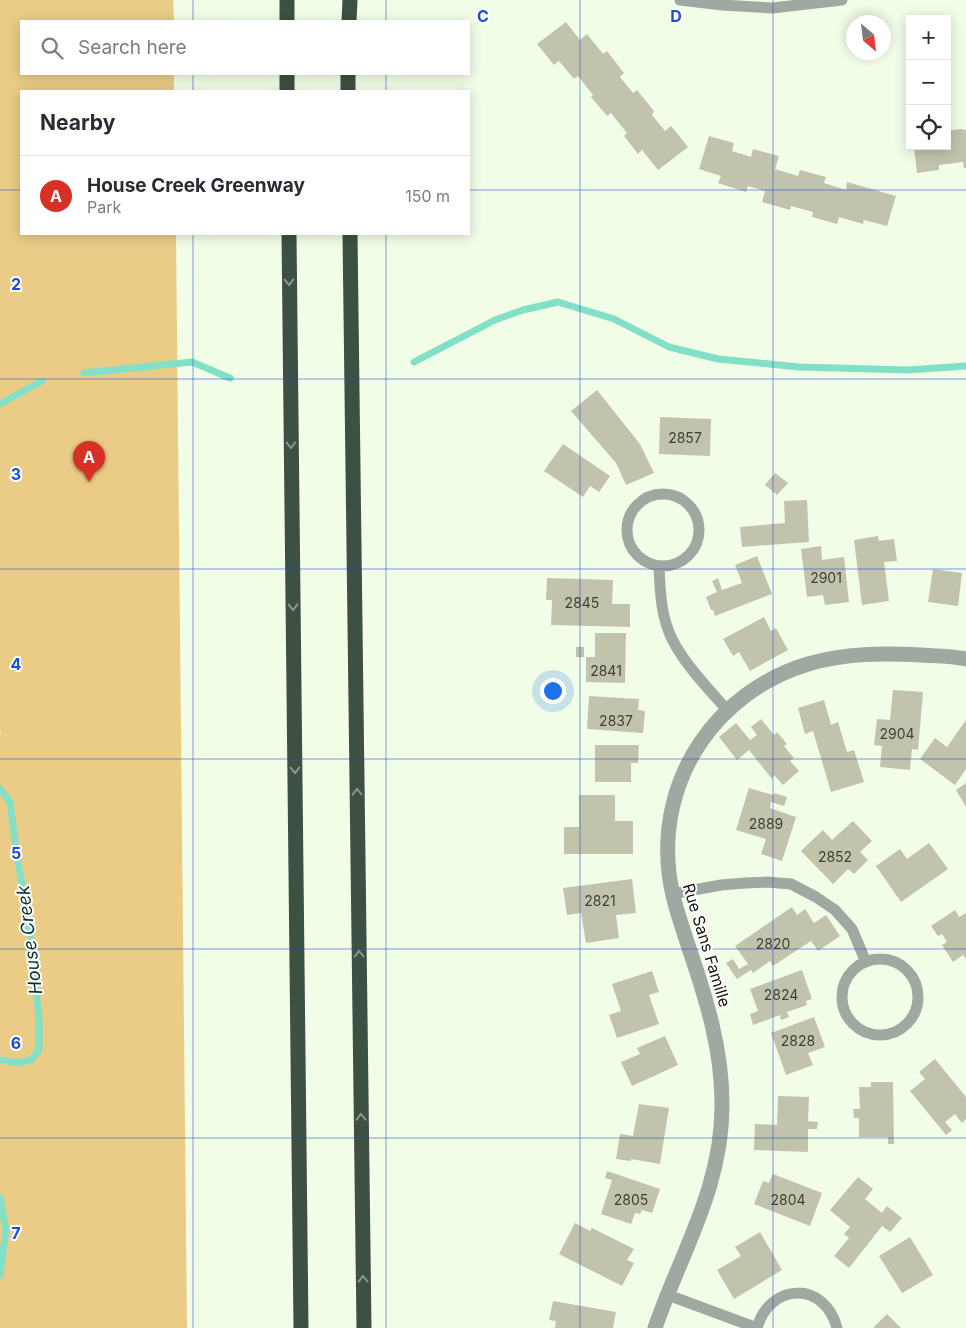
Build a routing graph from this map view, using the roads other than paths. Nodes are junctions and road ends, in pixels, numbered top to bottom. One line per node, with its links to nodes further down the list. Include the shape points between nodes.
1 (286, 0): 5 (highway)
2 (350, 0): 6 (highway)
3 (680, 0): 4 (lane, via 772,8)
4 (842, 0)
5 (287, 20)
6 (349, 20)
7 (287, 75): 9 (highway)
8 (348, 75): 10 (highway)
9 (288, 90)
10 (348, 90)
11 (289, 235): 19 (highway, one-way to 19)
12 (350, 235): 20 (highway, one-way to 12)
13 (659, 567): 13 (lane, via 682,562 697,545 700,534 694,511 677,496 665,494 642,501 628,521 630,546 637,556); 15 (lane, via 661,596 672,638)
14 (966, 658): 15 (street, Rue Sans Famille, via 885,653 807,664 777,676)
15 (727, 710): 16 (street, Rue Sans Famille, via 684,769 676,794 669,820 667,847)
16 (672, 894): 17 (lane, via 721,885 790,884 835,910 852,929); 18 (street, Rue Sans Famille, via 713,1026 722,1104 715,1167 706,1201)
17 (866, 962): 17 (lane, via 852,971 845,981 843,1006 856,1026 868,1032 892,1032 912,1017 917,1006 915,981 898,963 886,959)
18 (668, 1295): 21 (street, Rue Sans Famille); 22 (lane)
19 (301, 1328)
20 (364, 1328)
21 (655, 1328)
22 (757, 1328): 23 (lane, via 766,1308 776,1299 802,1293 826,1304)
23 (838, 1328)

